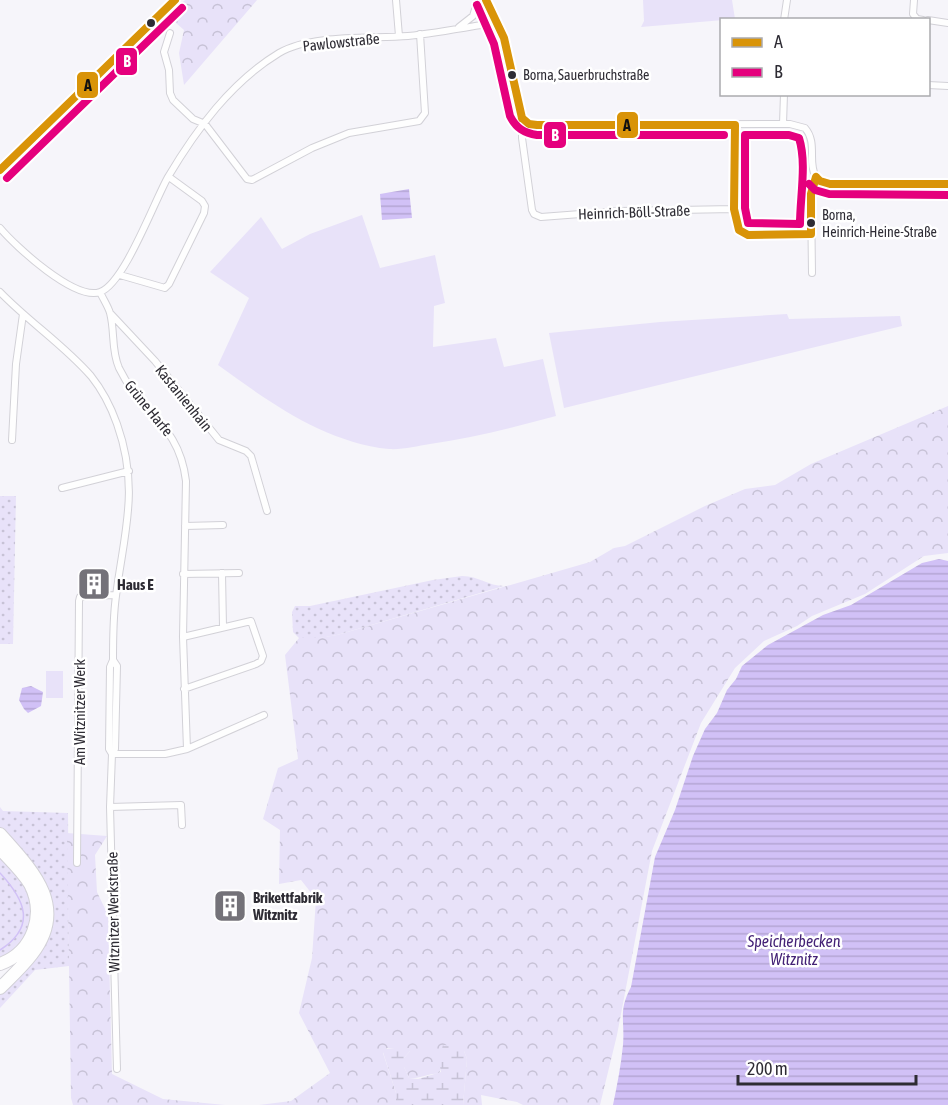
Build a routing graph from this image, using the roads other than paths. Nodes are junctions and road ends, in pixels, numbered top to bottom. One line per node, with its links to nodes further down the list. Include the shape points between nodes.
1 (175, 0): 23 (street)
2 (396, 0): 15 (street, Pawlowstraße)
3 (478, 0): 12 (street, via 473,16)
4 (486, 0): 10 (street)
5 (787, 0): 7 (street)
6 (914, 0): 8 (street)
7 (784, 18)
8 (916, 18)
9 (930, 20): 11 (street)
10 (498, 22): 12 (street, Pawlowstraße); 19 (street)
11 (948, 23)
12 (455, 29): 14 (street, Pawlowstraße)
13 (170, 33): 20 (street, via 164,52 170,93 193,119)
14 (420, 34): 15 (street, Pawlowstraße); 20 (street, via 425,113 419,121 349,133 252,180 247,179)
15 (399, 36): 20 (street, Pawlowstraße, via 302,44 281,52 240,82)
16 (930, 85): 17 (street)
17 (948, 86)
18 (784, 96): 21 (street)
19 (522, 118): 22 (street, via 537,125); 27 (street, Heinrich-Böll-Straße, via 531,210 541,217)
20 (205, 124): 24 (street, Pawlowstraße)
21 (783, 124): 22 (street); 25 (street, via 798,125 810,133)
22 (735, 125): 27 (street)
23 (0, 170)
24 (169, 177): 31 (street, Pawlowstraße); 31 (street, via 205,206 174,274 165,288)
25 (816, 177): 26 (street, via 830,184); 29 (street, via 811,194)
26 (948, 184)
27 (735, 209): 29 (street, via 742,233)
28 (0, 228): 33 (street, via 21,250 71,287 81,292)
29 (812, 234): 30 (street)
30 (812, 273)
31 (120, 274): 33 (street, Pawlowstraße)
32 (0, 292): 35 (street, Witznitzer Werkstraße)
33 (100, 292): 34 (street, Grüne Harfe)
34 (110, 313): 39 (street, Kastanienhain, via 155,361 215,436 251,456); 41 (street, Grüne Harfe, via 114,356 124,377 170,432 182,456)
35 (23, 314): 36 (street); 37 (street, Witznitzer Werkstraße, via 59,344 100,389 117,425)
36 (12, 440)
37 (129, 471): 38 (street); 45 (street, Witznitzer Werkstraße, via 130,498)
38 (62, 488)
39 (267, 511)
40 (223, 525): 41 (street)
41 (185, 526): 44 (street, Grüne Harfe)
42 (222, 573): 43 (street); 44 (street); 46 (street)
43 (239, 573)
44 (183, 574): 47 (street, Grüne Harfe)
45 (116, 595): 51 (street, Witznitzer Werkstraße, via 110,667); 56 (street, Am Witznitzer Werk, via 84,596 79,601)
46 (223, 627): 47 (street); 48 (street, via 251,621 263,656 261,661)
47 (183, 637): 48 (street, Grüne Harfe)
48 (184, 689): 50 (street, Grüne Harfe)
49 (264, 715): 50 (street)
50 (187, 749): 51 (street, via 165,754)
51 (111, 754): 52 (street, Witznitzer Werkstraße)
52 (110, 807): 53 (street, via 181,805); 59 (street, Witznitzer Werkstraße)
53 (182, 825)
54 (0, 834): 58 (highway, via 38,879 47,910 45,930 38,945)
55 (0, 849): 57 (highway, via 29,883 38,908 33,934 26,946)
56 (77, 863)
57 (0, 964)
58 (0, 988)
59 (117, 1069)

